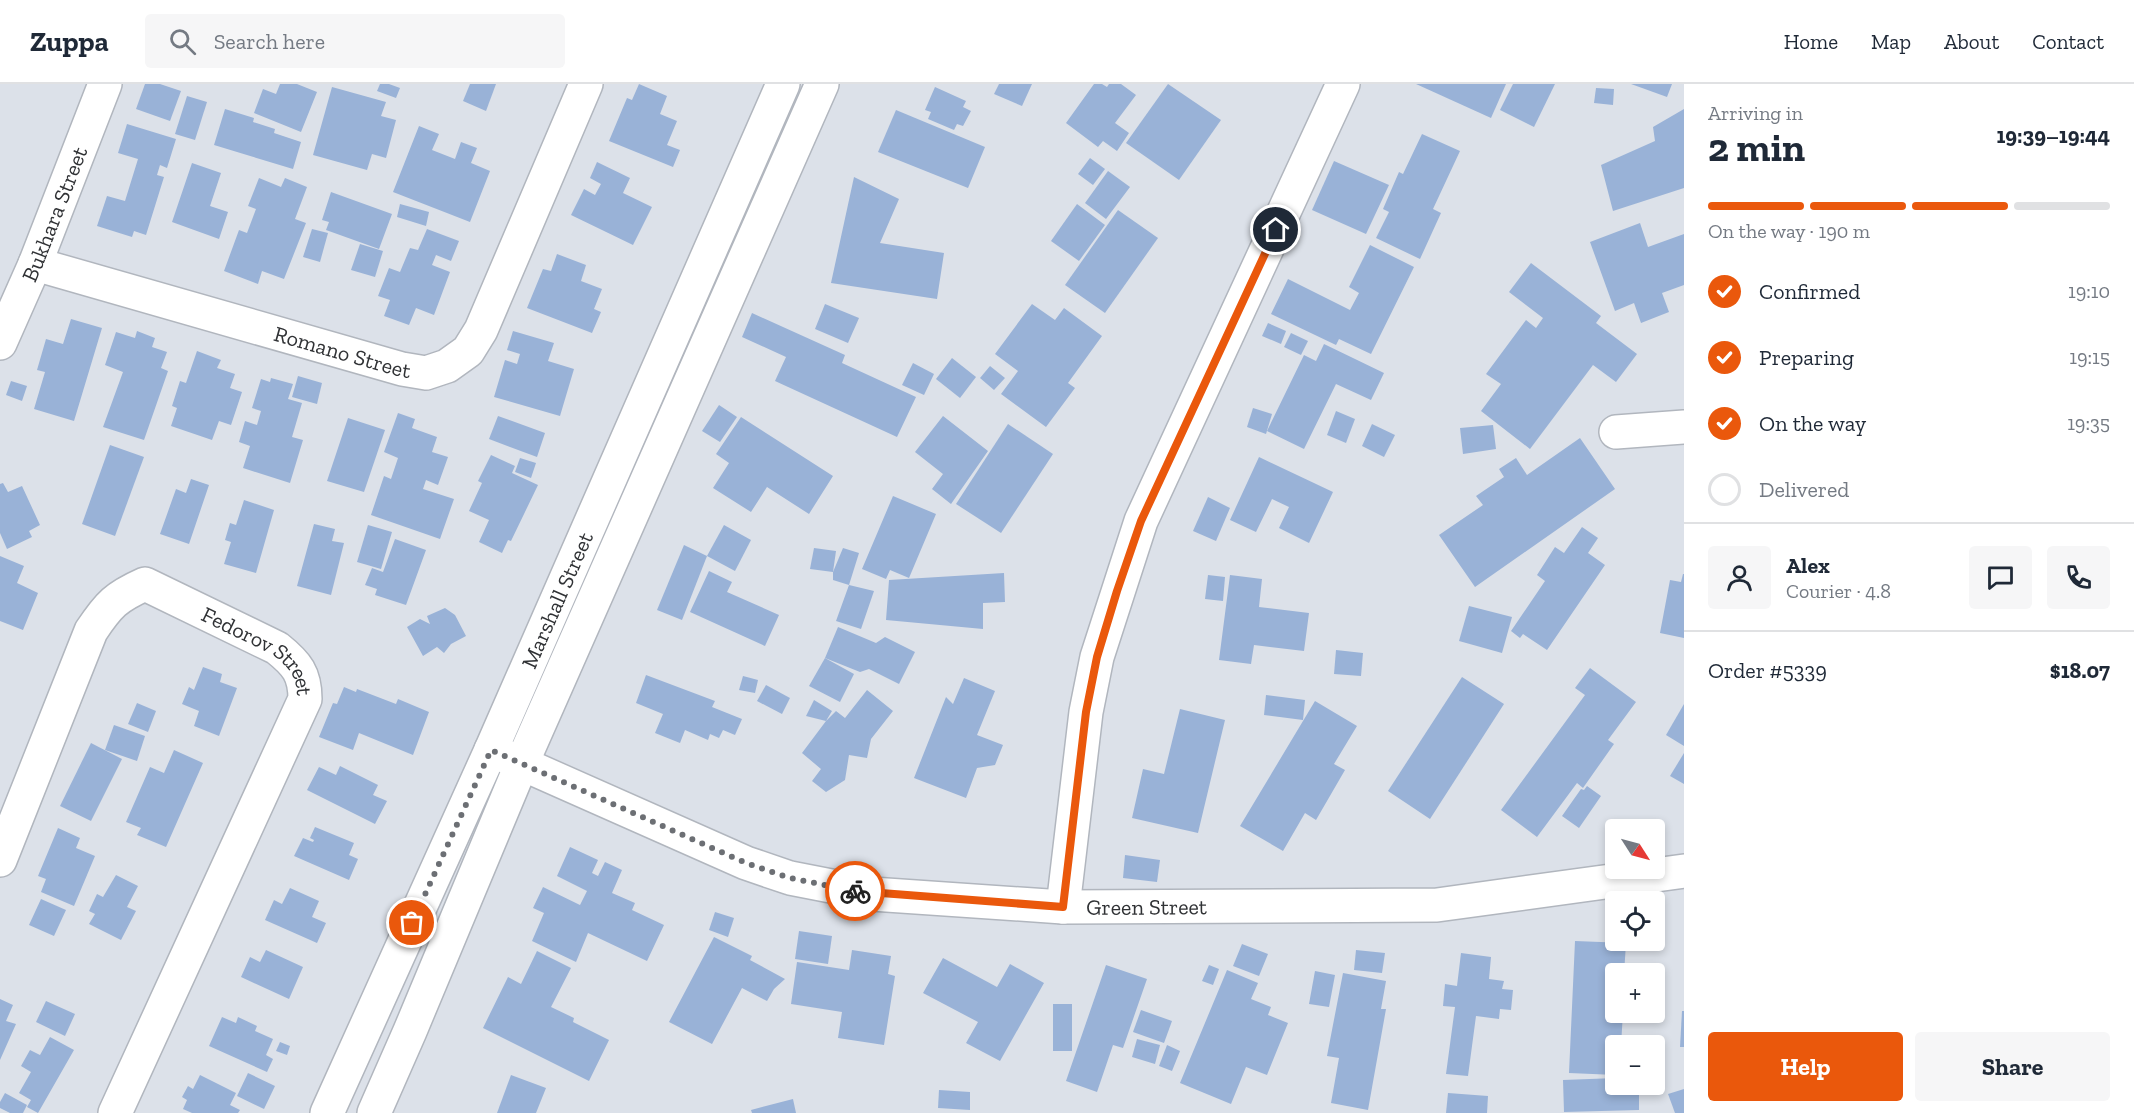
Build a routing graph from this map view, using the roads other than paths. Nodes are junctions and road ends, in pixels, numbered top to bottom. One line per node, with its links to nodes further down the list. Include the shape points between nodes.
1 (105, 84): 6 (street, Bukhara Street)
2 (586, 84): 6 (street, Romano Street, via 481,330 468,351 447,366 426,373)
3 (783, 84): 10 (street, Marshall Street)
4 (822, 84): 11 (street, Marshall Street)
5 (1343, 84): 14 (street, via 1141,521 1097,657 1086,712)
6 (35, 264): 7 (street, Bukhara Street)
7 (0, 343)
8 (1684, 427): 9 (street)
9 (1616, 432)
10 (491, 750): 11 (street, Green Street); 16 (street, Marshall Street)
11 (522, 763): 14 (street, Green Street, via 746,863 790,878 872,894); 17 (street, Marshall Street)
12 (0, 860): 15 (street, Fedorov Street, via 91,631 106,608 121,595 145,584 278,648 294,662 305,682 305,699)
13 (1684, 871): 14 (street, Green Street, via 1437,905)
14 (1063, 907)
15 (115, 1113)
16 (327, 1113)
17 (374, 1113)

